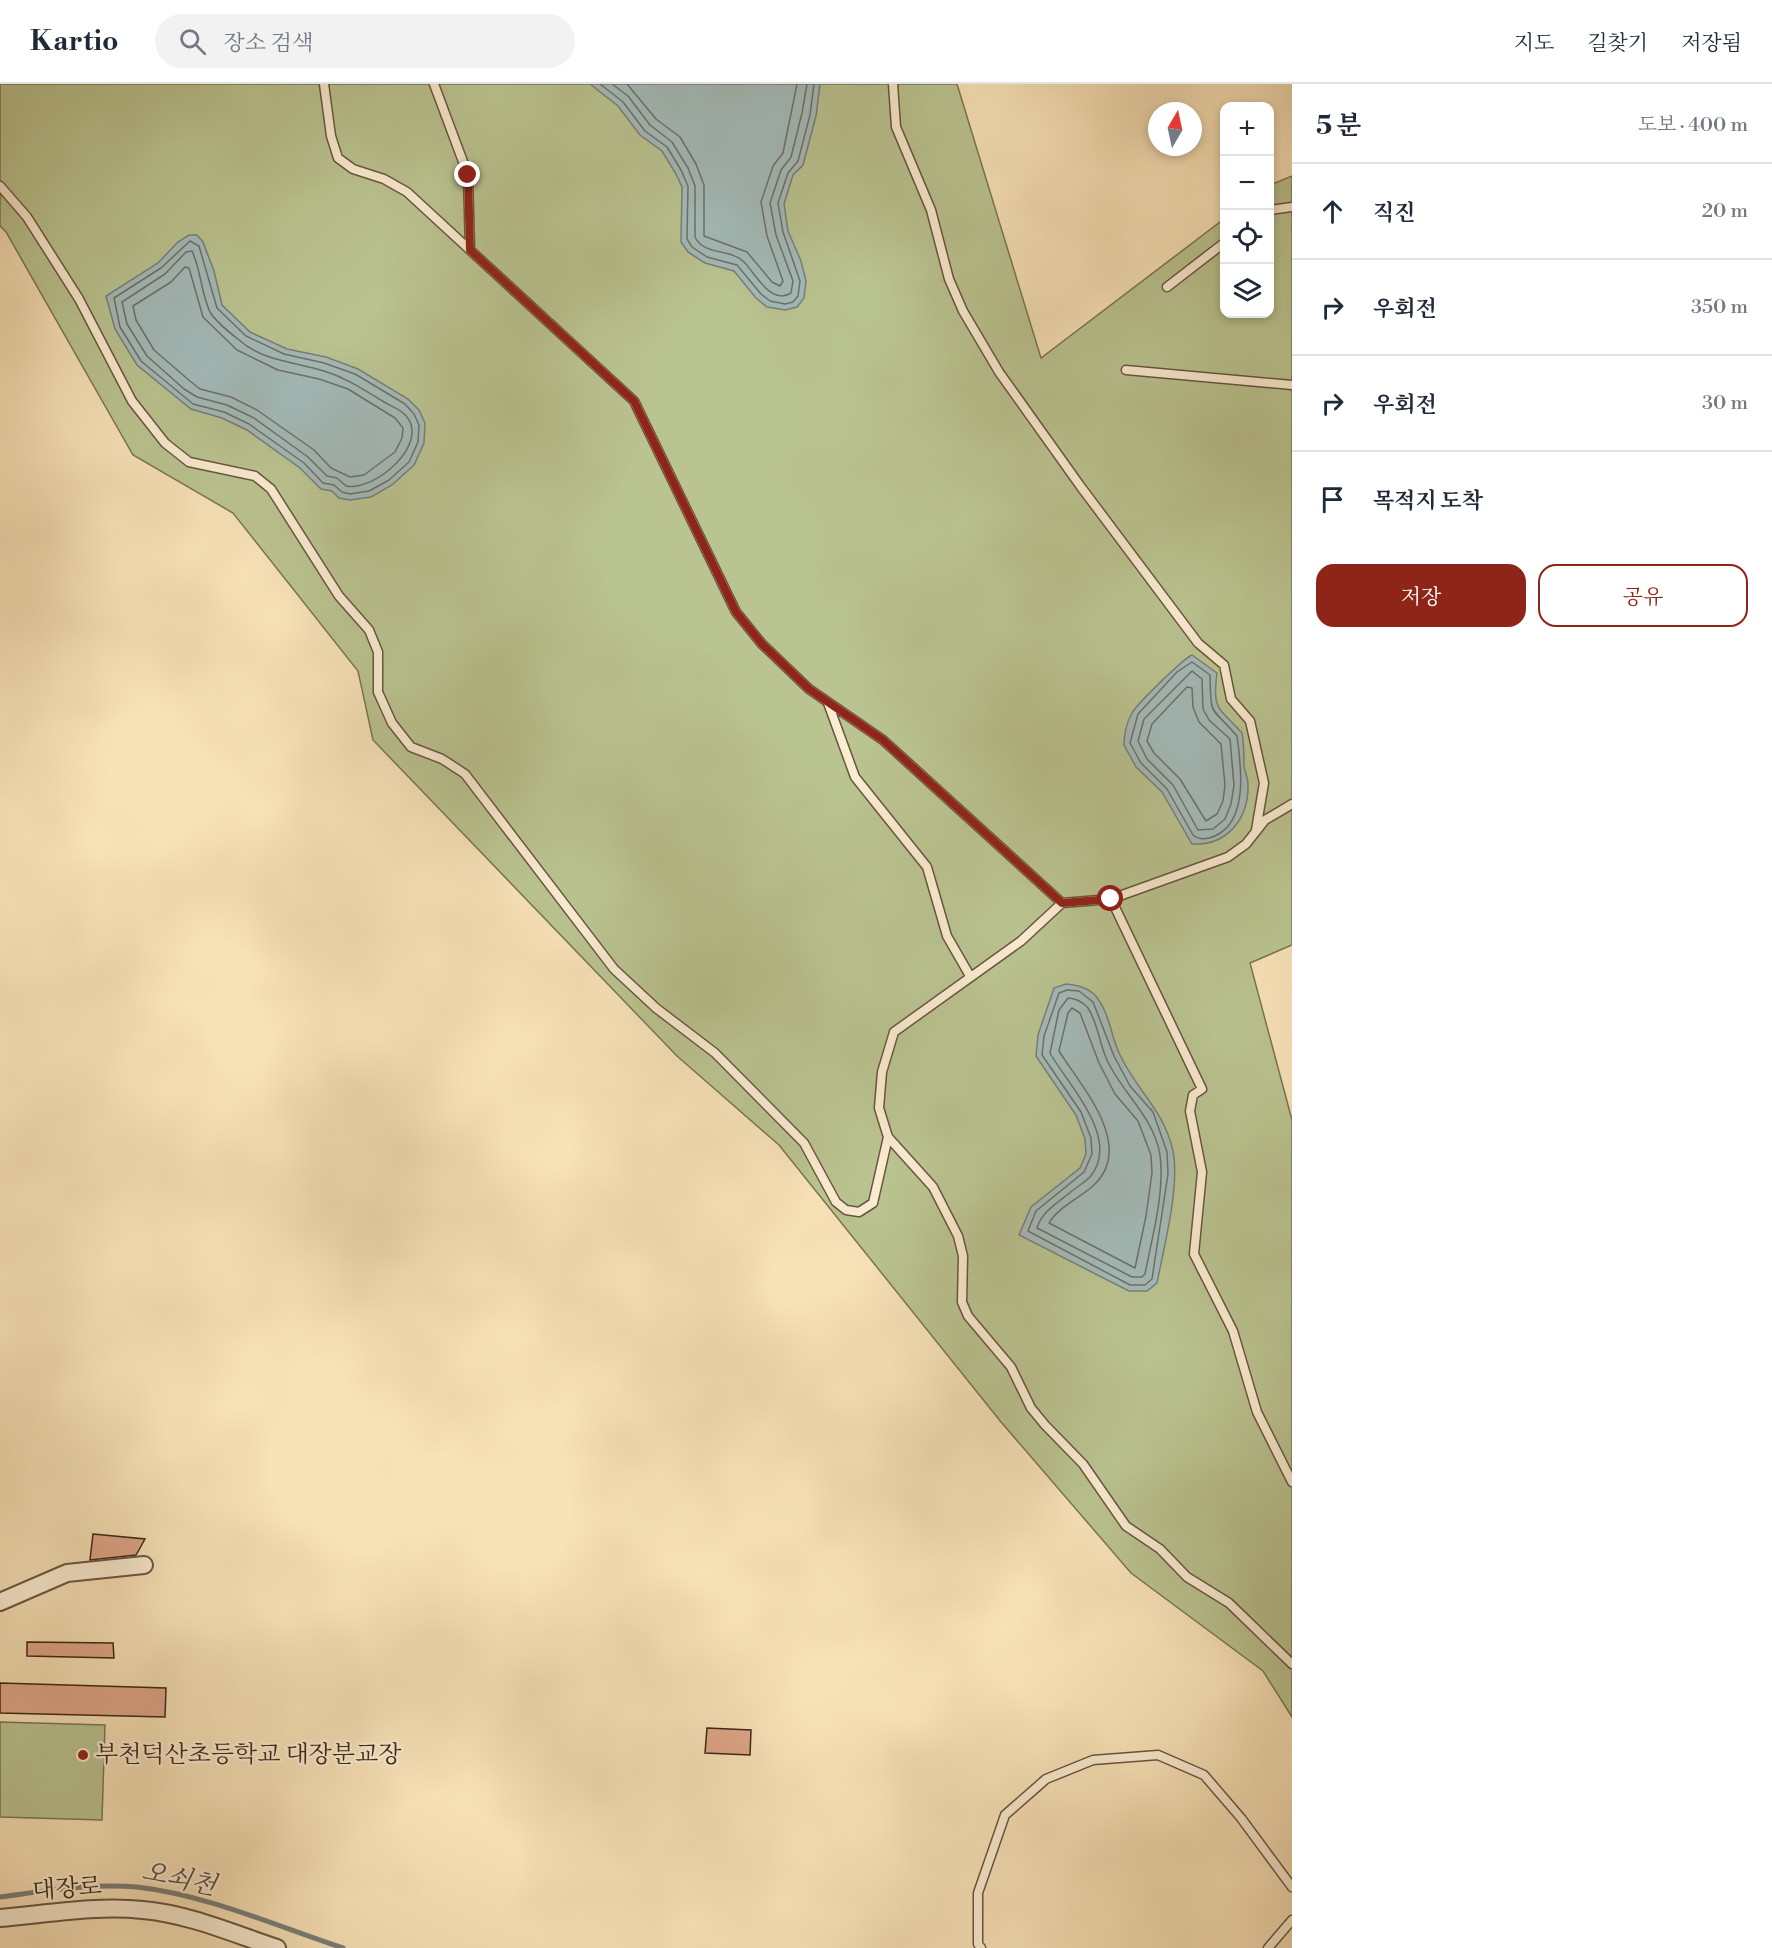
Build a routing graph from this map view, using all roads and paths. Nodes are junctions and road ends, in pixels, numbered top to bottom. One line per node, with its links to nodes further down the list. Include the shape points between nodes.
1 (324, 84): 8 (lane, via 338,158 353,169 407,192)
2 (434, 84): 8 (lane, via 468,175)
3 (893, 84): 14 (lane, via 896,127 931,210 949,279 963,310 999,372 1081,487 1198,643 1224,665 1231,699 1250,721 1264,783)
4 (0, 186): 18 (lane, via 27,217 79,299 132,401 165,443 189,462 255,476 271,489 339,596 369,630 378,652 378,692 392,723 411,747 442,759 465,774 614,969 714,1053 804,1143 836,1202 846,1210 859,1212 873,1203)
5 (1292, 207): 6 (lane)
6 (1274, 209)
7 (1220, 246): 9 (lane)
8 (470, 250): 12 (lane, via 634,401 736,612 762,644)
9 (1167, 286)
10 (1126, 370): 11 (lane)
11 (1292, 385)
12 (828, 703): 16 (lane, via 883,740); 17 (lane, via 855,777 927,867 947,936)
13 (1292, 804): 14 (lane, via 1264,820)
14 (1256, 831): 15 (lane, via 1228,857)
15 (1111, 899): 16 (lane); 19 (lane, via 1202,1089 1193,1095 1190,1110 1202,1172 1194,1254 1233,1331 1257,1412)
16 (1062, 903): 17 (lane, via 1021,941)
17 (970, 976): 18 (lane, via 894,1032 882,1072 879,1108)
18 (888, 1137): 22 (lane, via 933,1187 958,1236 963,1256 962,1302 968,1316 1011,1367 1038,1417 1083,1464 1126,1526 1160,1549 1187,1577 1229,1604)
19 (1292, 1482)
20 (144, 1565): 21 (street, via 67,1573)
21 (0, 1602)
22 (1292, 1664)
23 (1292, 1887): 27 (lane, via 1204,1775 1158,1755 1093,1760 1046,1779 1005,1815 978,1893)
24 (0, 1918): 26 (street, 대장로, via 100,1909 143,1910 185,1917)
25 (1292, 1920): 28 (lane)
26 (277, 1948)
27 (981, 1948)
28 (1268, 1948)

